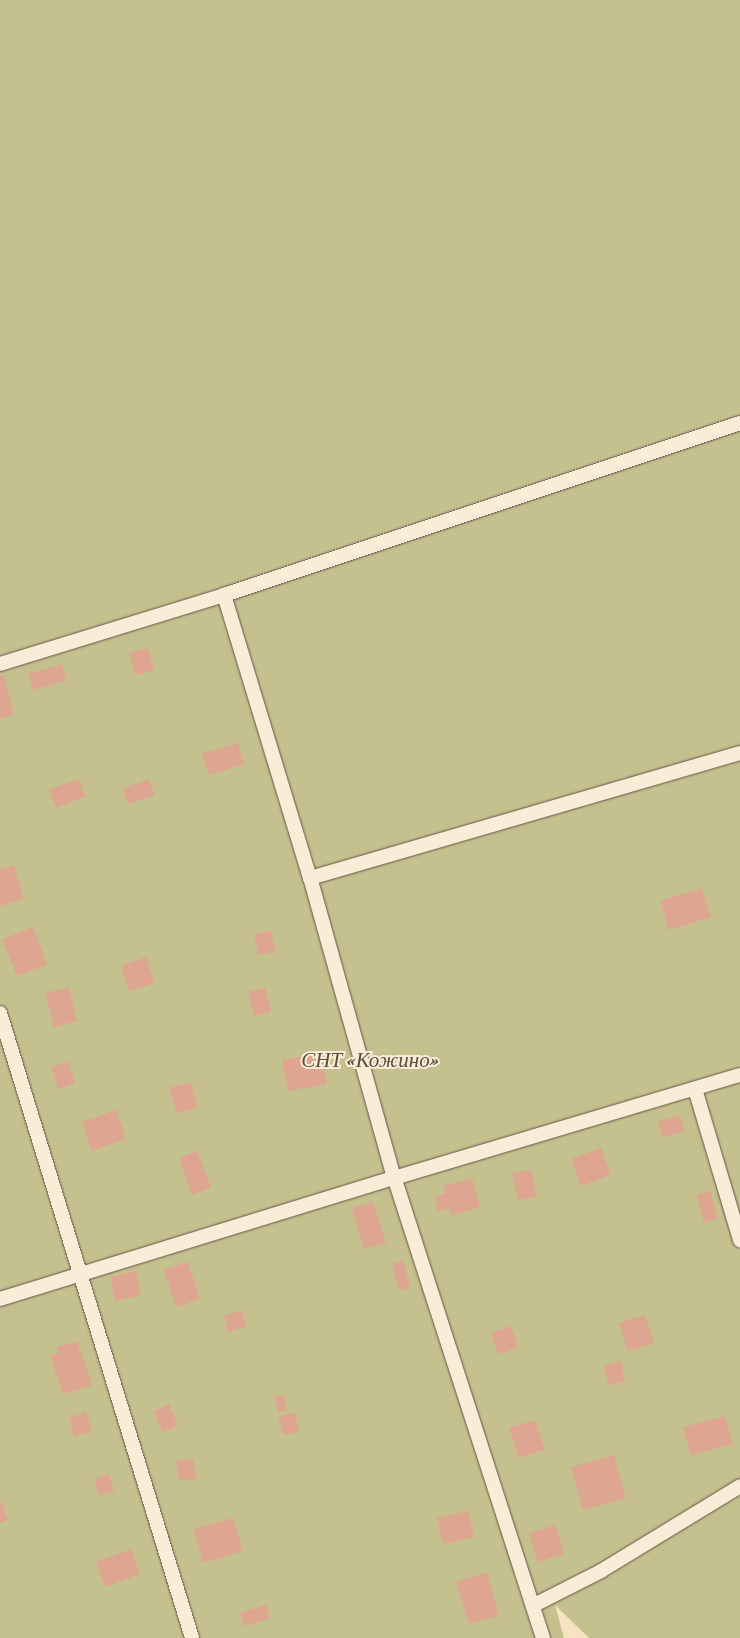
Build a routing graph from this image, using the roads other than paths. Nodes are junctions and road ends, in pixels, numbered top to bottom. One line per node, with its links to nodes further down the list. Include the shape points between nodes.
1 (740, 423): 2 (lane)
2 (224, 595): 3 (lane); 5 (lane)
3 (0, 664)
4 (740, 753): 5 (lane)
5 (310, 878): 9 (lane)
6 (0, 1013): 11 (lane)
7 (740, 1075): 8 (lane)
8 (695, 1089): 9 (lane); 10 (lane)
9 (394, 1178): 11 (lane); 14 (lane)
10 (740, 1240)
11 (79, 1273): 12 (lane); 15 (lane)
12 (0, 1299)
13 (740, 1486): 14 (lane, via 601,1571)
14 (534, 1605): 16 (lane)
15 (192, 1638)
16 (543, 1638)

